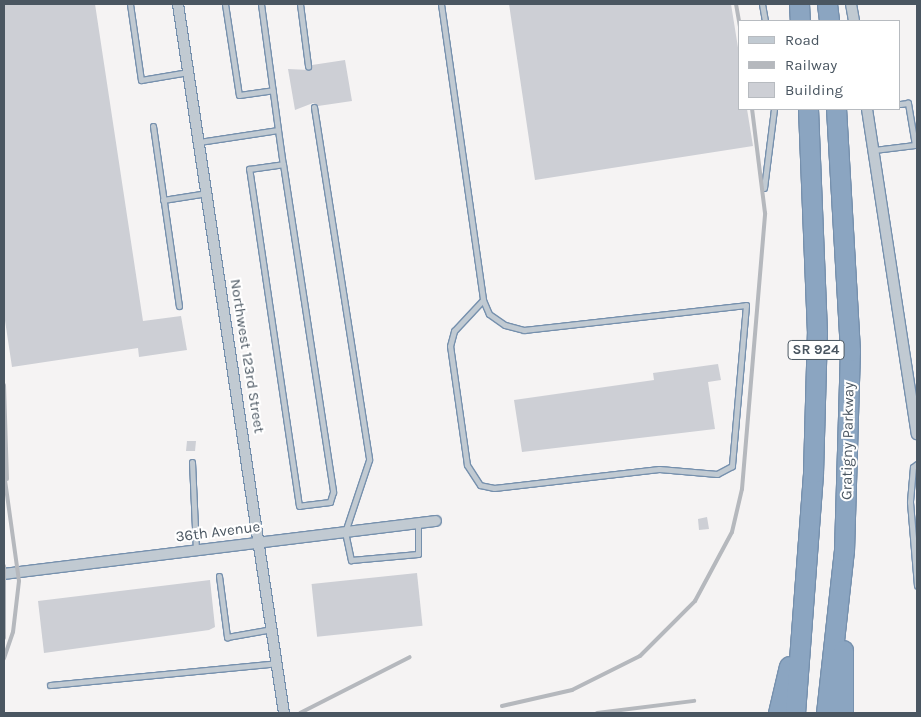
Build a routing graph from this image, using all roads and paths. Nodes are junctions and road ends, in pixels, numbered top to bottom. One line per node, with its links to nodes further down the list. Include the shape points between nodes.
1 (130, 4): 16 (lane, via 141,80)
2 (178, 4): 16 (street, Northwest 123rd Street)
3 (225, 4): 17 (lane, via 239,95)
4 (260, 4): 17 (lane)
5 (300, 4): 15 (lane)
6 (441, 4): 32 (lane)
7 (762, 4): 11 (lane)
8 (799, 4): 12 (highway)
9 (827, 4): 13 (highway)
10 (851, 4): 14 (street)
11 (765, 20)
12 (800, 20)
13 (829, 20)
14 (854, 20)
15 (308, 66)
16 (188, 72): 26 (street, Northwest 123rd Street)
17 (272, 90): 25 (lane)
18 (901, 104): 27 (lane, via 908,103 915,145)
19 (314, 107): 40 (lane, via 368,460)
20 (774, 110): 29 (lane)
21 (808, 110): 49 (highway, SR 924, via 816,333 805,591)
22 (836, 110): 48 (highway, Gratigny Parkway / SR 924, via 850,351)
23 (867, 110): 27 (street)
24 (153, 126): 31 (lane)
25 (278, 130): 26 (lane); 28 (lane)
26 (199, 142): 30 (street, Northwest 123rd Street)
27 (874, 150): 34 (street)
28 (283, 164): 28 (lane, via 332,492 330,502 299,506 248,169)
29 (764, 188)
30 (207, 193): 31 (lane); 41 (street, Northwest 123rd Street)
31 (163, 200): 33 (lane)
32 (484, 300): 32 (lane, via 497,320 524,330 746,305 732,466 717,474 659,469 494,488 480,485 467,465 450,346 454,331)
33 (179, 306)
34 (915, 401): 35 (street)
35 (917, 434)
36 (192, 462): 42 (lane)
37 (917, 464): 43 (lane, via 913,467 910,502)
38 (436, 521): 39 (street, 36th Avenue)
39 (418, 523): 40 (street, 36th Avenue); 40 (lane, via 418,554 351,560)
40 (345, 532): 41 (street, 36th Avenue)
41 (260, 541): 42 (street, 36th Avenue); 47 (street, Northwest 123rd Street)
42 (196, 549): 44 (street, 36th Avenue)
43 (917, 569): 46 (lane)
44 (4, 574)
45 (219, 576): 47 (lane, via 227,636)
46 (917, 586)
47 (273, 629): 50 (street, Northwest 123rd Street)
48 (838, 638): 55 (highway, Gratigny Parkway); 56 (highway)
49 (797, 642): 53 (highway); 54 (highway)
50 (278, 663): 51 (lane); 52 (street, Northwest 123rd Street)
51 (50, 685)
52 (284, 713)
53 (778, 713)
54 (795, 713)
55 (826, 713)
56 (843, 713)

